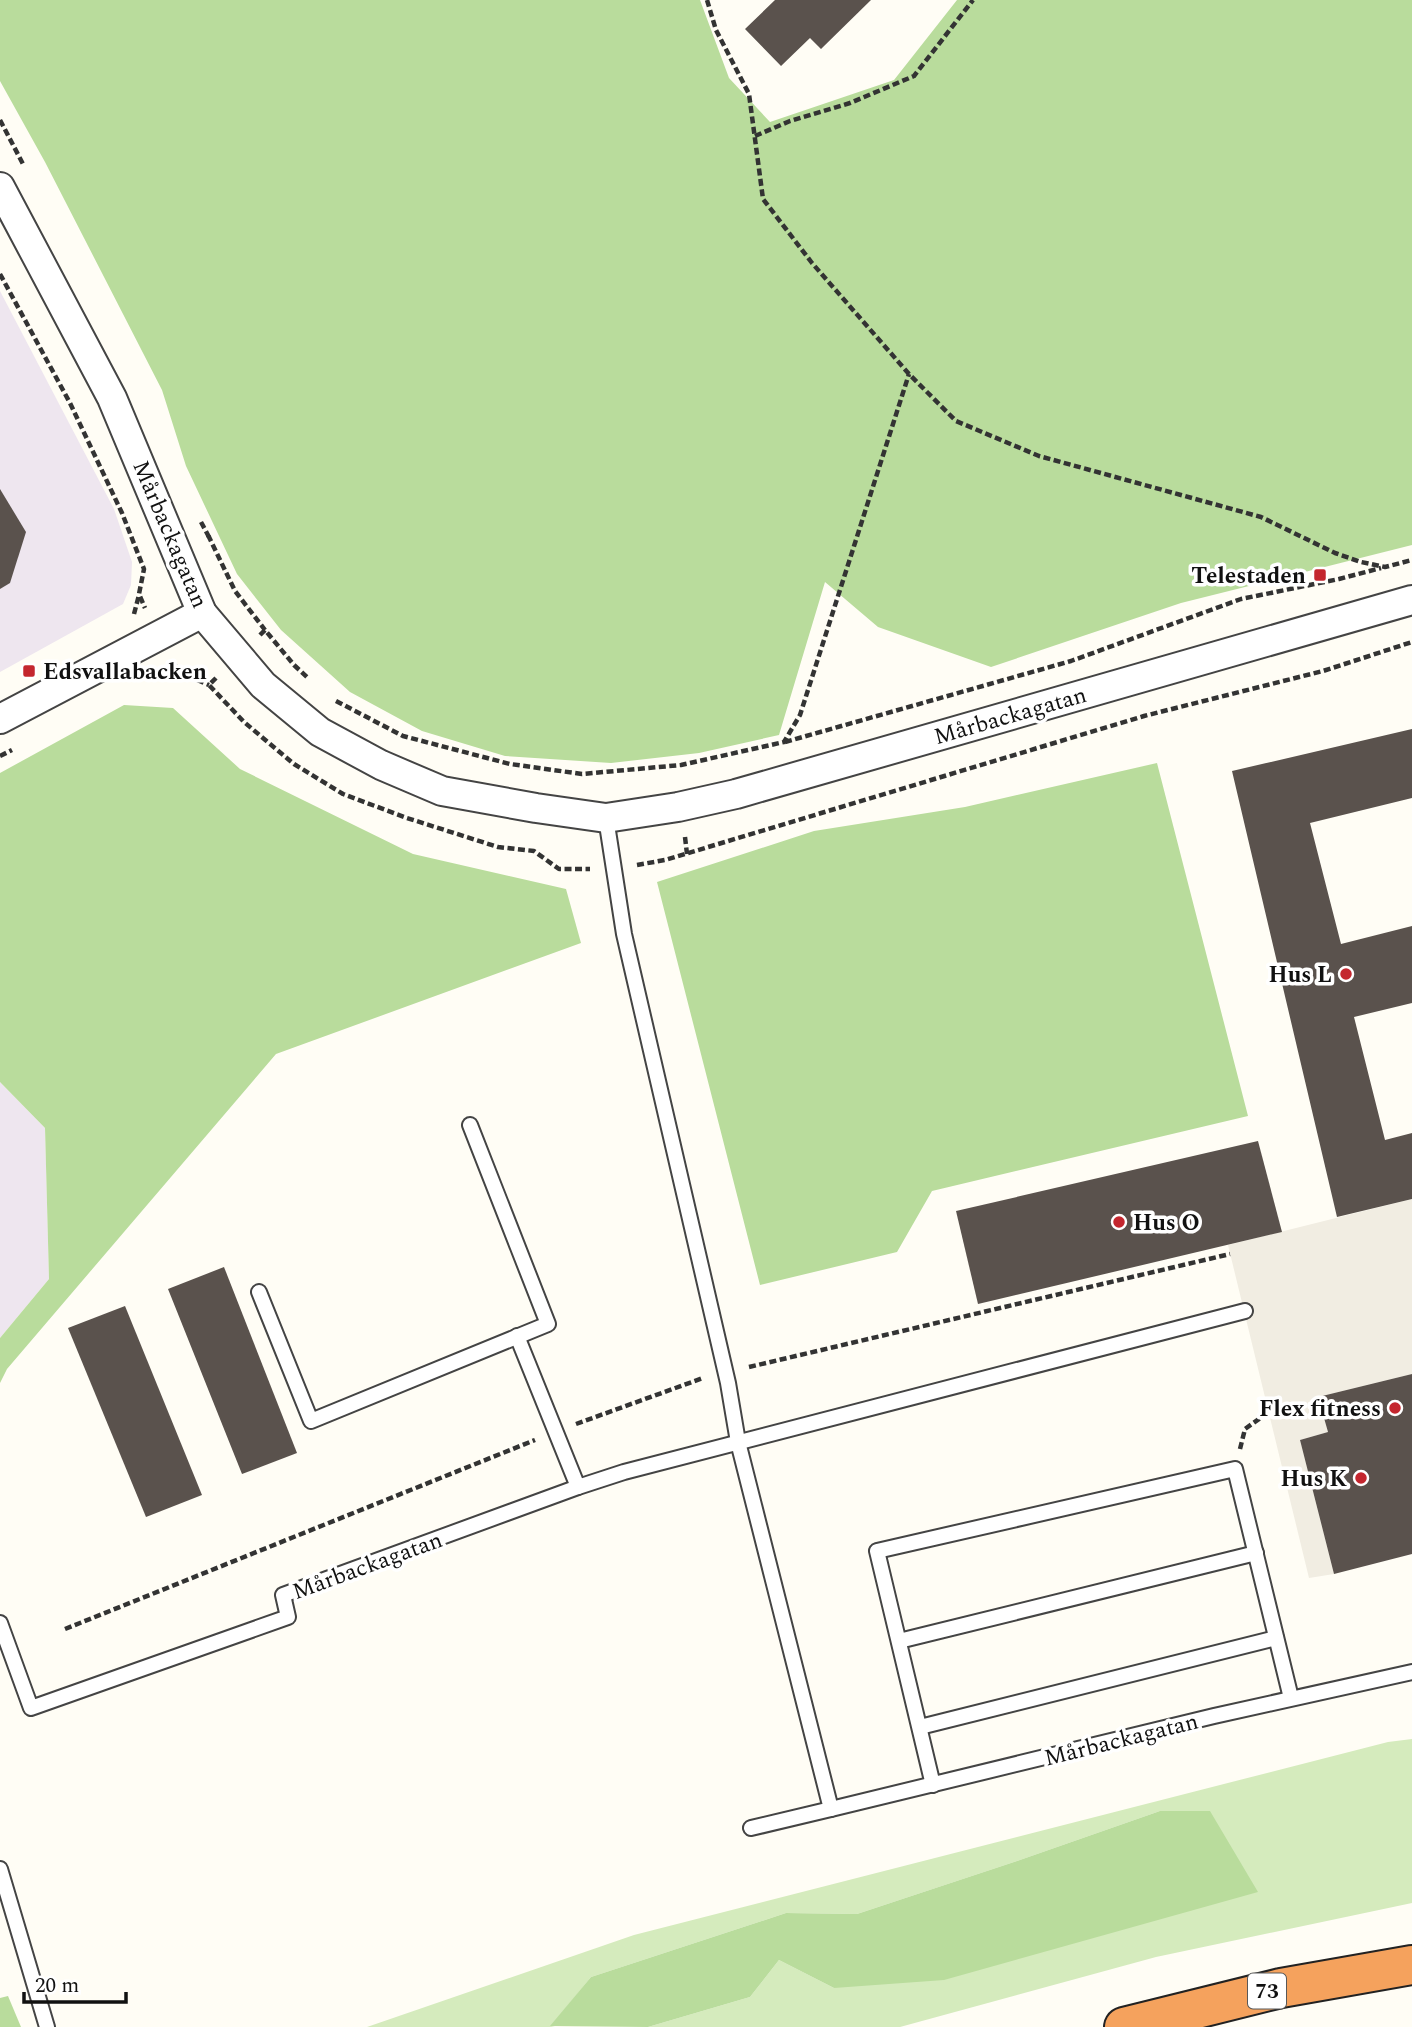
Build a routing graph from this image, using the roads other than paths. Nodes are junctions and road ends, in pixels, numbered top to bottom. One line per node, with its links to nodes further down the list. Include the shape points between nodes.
1 (0, 187): 3 (street, Mårbackagatan, via 113,398)
2 (1412, 600): 5 (street, Mårbackagatan, via 736,794)
3 (202, 613): 4 (street); 5 (street, Mårbackagatan, via 263,685 320,732 442,791)
4 (0, 719)
5 (606, 818): 10 (lane, via 624,934)
6 (470, 1125): 9 (lane, via 548,1324)
7 (259, 1292): 9 (lane, via 311,1420)
8 (1245, 1311): 10 (lane, Mårbackagatan)
9 (517, 1336): 11 (lane)
10 (738, 1442): 11 (lane, Mårbackagatan); 20 (lane)
11 (578, 1487): 13 (lane, Mårbackagatan, via 283,1595 288,1617 31,1709)
12 (1256, 1553): 14 (lane); 15 (lane); 15 (lane, via 1235,1469 877,1552)
13 (0, 1623)
14 (1276, 1638): 17 (lane); 18 (lane)
15 (899, 1641): 18 (lane)
16 (1412, 1672): 17 (lane, Mårbackagatan)
17 (1291, 1698): 19 (lane, Mårbackagatan)
18 (920, 1727): 19 (lane)
19 (933, 1785): 20 (lane, Mårbackagatan)
20 (831, 1809): 21 (lane, Mårbackagatan)
21 (751, 1828)
22 (0, 1869): 24 (lane)
23 (1412, 1965): 25 (highway, 73, via 1281,1988)
24 (47, 2027)
25 (1124, 2027)

